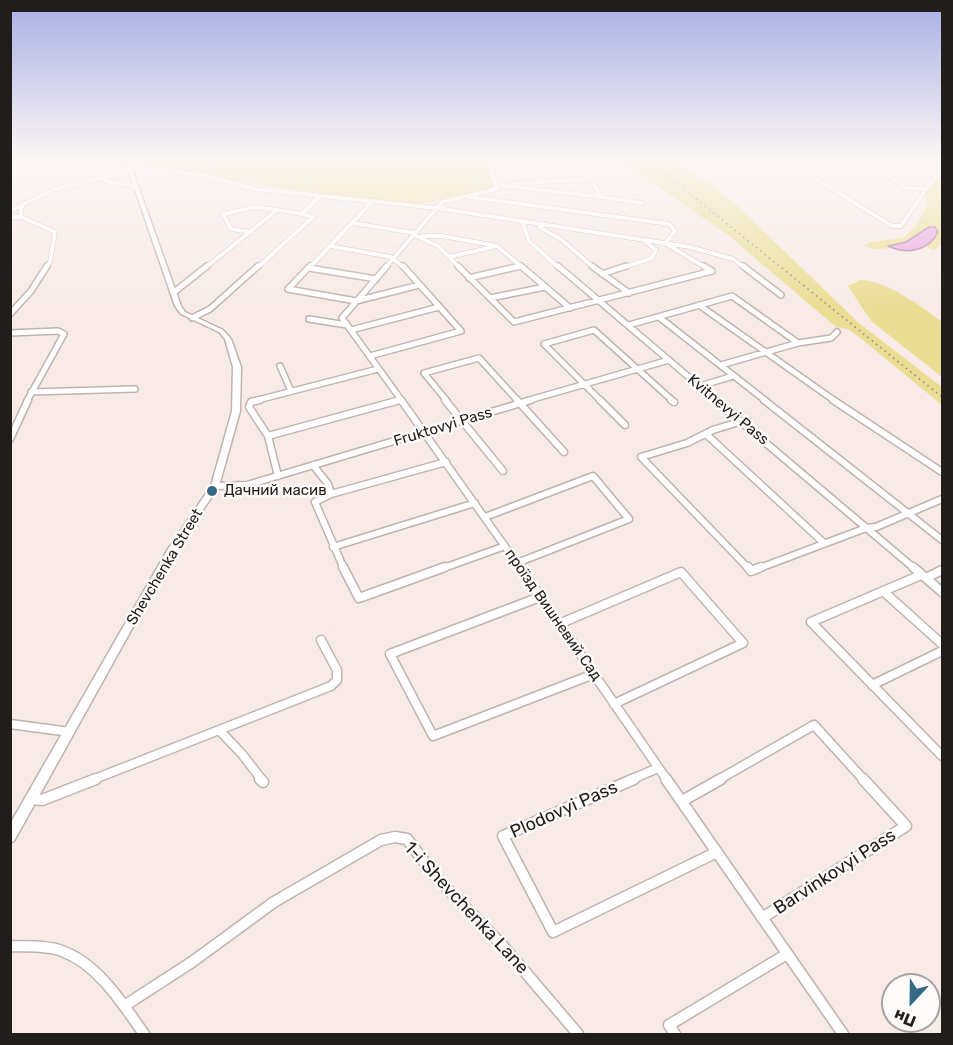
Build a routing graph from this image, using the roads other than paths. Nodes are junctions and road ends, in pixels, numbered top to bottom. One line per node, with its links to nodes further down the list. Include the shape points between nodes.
1 (21, 210): 14 (street)
2 (143, 210): 32 (street, Shevchenka Street)
3 (242, 210): 17 (street, via 223,214 231,229)
4 (277, 210): 12 (street); 17 (street)
5 (306, 210): 12 (street)
6 (365, 210): 16 (street)
7 (436, 210): 18 (street)
8 (449, 210): 15 (street)
9 (564, 210): 20 (street, via 669,224 675,231)
10 (866, 210): 11 (street, via 892,226 901,226)
11 (912, 210)
12 (302, 214): 43 (street, via 313,217 221,300)
13 (10, 217): 14 (street)
14 (21, 217): 41 (street, via 55,232 50,262)
15 (522, 221): 19 (street); 27 (street, via 550,232); 37 (street, Kvitnevyi Pass, via 534,248)
16 (352, 223): 18 (street); 21 (street)
17 (250, 232): 32 (street)
18 (417, 235): 22 (street); 23 (street); 24 (street)
19 (641, 239): 20 (street); 27 (street, via 654,246 652,258)
20 (665, 243): 33 (street, via 712,271); 34 (street, via 730,257)
21 (330, 246): 24 (street); 26 (street)
22 (497, 246): 23 (street); 25 (street)
23 (449, 257): 28 (street)
24 (393, 258): 29 (street); 30 (street)
25 (521, 266): 28 (street); 31 (street)
26 (309, 268): 29 (street); 36 (street, via 288,289)
27 (602, 274): 33 (street)
28 (469, 278): 35 (street)
29 (376, 279): 36 (street)
30 (419, 285): 36 (street); 39 (street)
31 (545, 287): 35 (street); 40 (street)
32 (173, 293): 43 (street, Shevchenka Street, via 178,306)
33 (629, 293): 37 (street)
34 (781, 295)
35 (490, 298): 40 (street, via 514,322)
36 (356, 301): 46 (street, via 342,318)
37 (598, 302): 40 (street); 45 (street, Kvitnevyi Pass)
38 (699, 305): 42 (street); 49 (street, via 732,296); 50 (street)
39 (439, 307): 46 (street); 51 (street, via 461,332)
40 (570, 308)
41 (10, 314)
42 (659, 316): 45 (street); 53 (street)
43 (192, 318): 79 (street, Shevchenka Street, via 228,339 237,367 236,411)
44 (309, 319): 46 (street)
45 (629, 326): 52 (street, Kvitnevyi Pass)
46 (350, 327): 51 (street, проїзд Вишневий Сад)
47 (837, 332): 49 (street, via 831,338)
48 (10, 333): 61 (street, via 64,334)
49 (798, 343): 50 (street)
50 (765, 352): 53 (street); 77 (street)
51 (370, 356): 56 (street, проїзд Вишневий Сад)
52 (669, 360): 55 (street, Fruktovyi Pass); 59 (street, Kvitnevyi Pass)
53 (721, 365): 57 (street)
54 (280, 366): 62 (street)
55 (636, 368): 58 (street, Fruktovyi Pass); 58 (street, via 594,330 544,344); 64 (street)
56 (378, 369): 62 (street); 63 (street, проїзд Вишневий Сад)
57 (733, 376): 59 (street); 83 (street)
58 (583, 384): 65 (street, Fruktovyi Pass); 68 (street)
59 (700, 386): 66 (street, Kvitnevyi Pass)
60 (135, 389): 61 (street)
61 (31, 392): 72 (street)
62 (291, 392): 71 (street, via 251,402 253,416)
63 (400, 400): 69 (street, проїзд Вишневий Сад); 71 (street)
64 (674, 402)
65 (518, 404): 67 (street, Fruktovyi Pass); 67 (street, via 479,358 424,373); 73 (street)
66 (742, 420): 70 (street); 85 (street, Kvitnevyi Pass)
67 (462, 421): 69 (street, Fruktovyi Pass); 76 (street)
68 (625, 425)
69 (423, 433): 74 (street, проїзд Вишневий Сад); 75 (street, Fruktovyi Pass)
70 (707, 435): 87 (street); 87 (street, via 641,457 751,571)
71 (268, 436): 78 (street)
72 (10, 439)
73 (564, 452)
74 (446, 462): 80 (street); 82 (street, проїзд Вишневий Сад)
75 (313, 465): 78 (street, Fruktovyi Pass); 80 (street)
76 (502, 471)
77 (942, 472)
78 (278, 476): 79 (street, Fruktovyi Pass, via 247,485)
79 (215, 486): 105 (street, Shevchenka Street, via 171,551)
80 (331, 494): 89 (street, via 315,502)
81 (942, 499): 83 (street)
82 (475, 503): 84 (street, проїзд Вишневий Сад); 89 (street)
83 (908, 513): 85 (street); 86 (street)
84 (485, 517): 88 (street, проїзд Вишневий Сад); 90 (street, via 593,476 629,519)
85 (866, 528): 87 (street); 92 (street, Kvitnevyi Pass)
86 (942, 540)
87 (824, 543)
88 (505, 546): 89 (street, via 359,598); 90 (street, проїзд Вишневий Сад)
89 (333, 547)
90 (517, 563): 95 (street, проїзд Вишневий Сад)
91 (942, 570): 92 (street)
92 (924, 576): 93 (street); 94 (street, Kvitnevyi Pass)
93 (883, 591): 98 (street); 101 (street, via 811,622)
94 (942, 592)
95 (540, 597): 96 (street, проїзд Вишневий Сад); 100 (street, via 390,654 433,736)
96 (559, 624): 100 (street, проїзд Вишневий Сад); 102 (street, via 681,572 743,643)
97 (321, 640): 104 (street, via 337,670 337,680 331,686)
98 (942, 644)
99 (942, 651): 101 (street)
100 (594, 674): 102 (street, проїзд Вишневий Сад)
101 (872, 685): 106 (street)
102 (614, 704): 107 (street, проїзд Вишневий Сад)
103 (10, 724): 105 (street)
104 (220, 731): 108 (street); 109 (street, via 42,800)
105 (70, 732): 109 (street, Shevchenka Street)
106 (942, 756)
107 (658, 768): 110 (street, проїзд Вишневий Сад); 112 (street, Plodovyi Pass, via 503,836 553,932)
108 (263, 782)
109 (31, 799): 111 (street, Shevchenka Street)
110 (682, 801): 112 (street, проїзд Вишневий Сад); 113 (street, Barvinkovyi Pass, via 814,725 906,826)
111 (10, 837)
112 (717, 852): 113 (street, проїзд Вишневий Сад)
113 (762, 918): 115 (street, проїзд Вишневий Сад)
114 (10, 946): 116 (street, via 62,950 84,964)
115 (787, 954): 119 (street, via 669,1024); 120 (street, проїзд Вишневий Сад)
116 (124, 1006): 117 (street); 118 (street, 1-i Shevchenka Lane, via 274,902 381,840 395,837 407,839 435,876 503,946)
117 (144, 1035)
118 (578, 1035)
119 (675, 1035)
120 (843, 1035)

